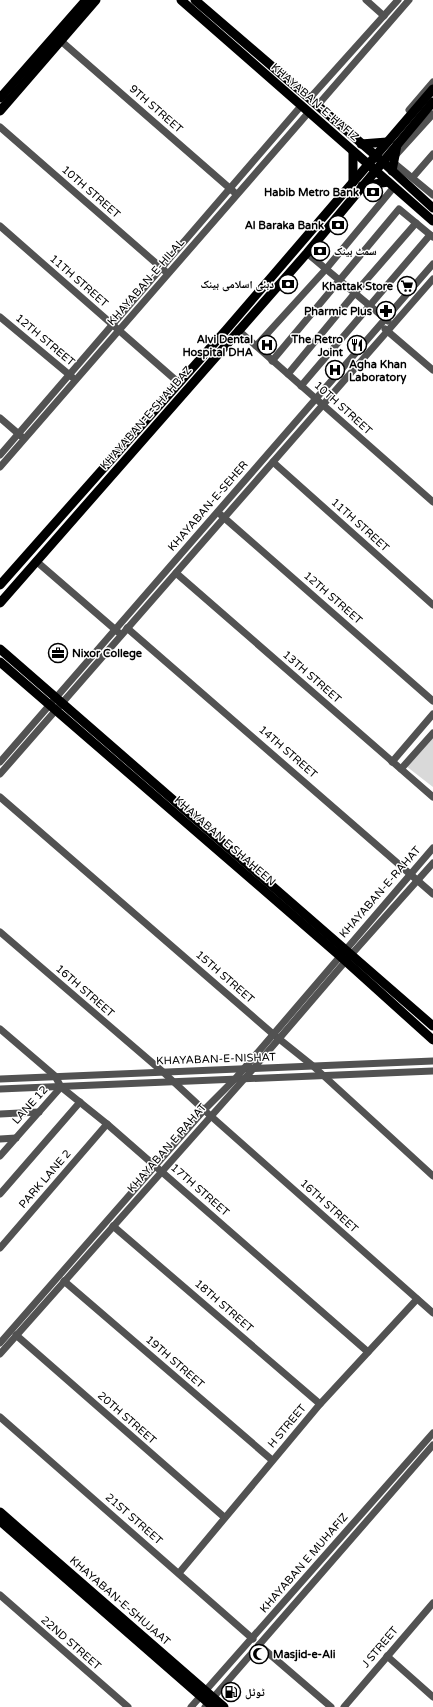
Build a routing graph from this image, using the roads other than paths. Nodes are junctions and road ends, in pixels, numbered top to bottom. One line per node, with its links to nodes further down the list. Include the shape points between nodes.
1 (86, 0): 12 (main road)
2 (96, 0): 9 (main road)
3 (181, 0): 15 (main road, KHAYABAN-E-HAFIZ)
4 (195, 0): 13 (main road, KHAYABAN-E-HAFIZ)
5 (366, 0): 8 (street)
6 (398, 0): 8 (street)
7 (409, 0): 16 (street)
8 (384, 16): 13 (street)
9 (61, 41): 17 (main road); 34 (street, 9TH STREET)
10 (433, 82): 21 (street)
11 (433, 89): 21 (main road, KHAYABAN-E-SHAHBAZ)
12 (0, 98)
13 (309, 99): 16 (main road, KHAYABAN-E-HAFIZ)
14 (433, 102): 23 (main road, KHAYABAN-E-SHAHBAZ)
15 (301, 106): 18 (main road, KHAYABAN-E-HAFIZ); 34 (street)
16 (317, 106): 22 (main road, KHAYABAN-E-HAFIZ)
17 (0, 111)
18 (309, 112): 24 (main road, KHAYABAN-E-HAFIZ); 36 (street, KHAYABAN-E-HILAL)
19 (433, 114): 28 (street)
20 (0, 127): 44 (street, 10TH STREET)
21 (384, 142): 22 (main road); 26 (main road, KHAYABAN-E-SHAHBAZ)
22 (362, 144): 26 (main road, KHAYABAN-E-HAFIZ)
23 (397, 144): 27 (main road, KHAYABAN-E-SHAHBAZ); 28 (main road)
24 (353, 152): 29 (main road, KHAYABAN-E-HAFIZ); 31 (main road)
25 (433, 154): 30 (street)
26 (375, 155): 27 (main road, KHAYABAN-E-HAFIZ); 29 (main road, KHAYABAN-E-SHAHBAZ)
27 (382, 162): 28 (main road, KHAYABAN-E-HAFIZ); 29 (main road, KHAYABAN-E-SHAHBAZ)
28 (394, 164): 30 (street); 35 (main road, KHAYABAN-E-HAFIZ)
29 (371, 167): 31 (main road, KHAYABAN-E-SHAHBAZ); 32 (main road, KHAYABAN-E-HAFIZ); 33 (main road, KHAYABAN-E-SHAHBAZ)
30 (413, 177): 35 (street)
31 (353, 182): 65 (main road, KHAYABAN-E-SHAHBAZ)
32 (391, 184): 33 (main road); 38 (main road, KHAYABAN-E-HAFIZ); 45 (street)
33 (362, 186): 42 (main road, KHAYABAN-E-SHAHBAZ)
34 (230, 189): 36 (street, 9TH STREET); 44 (street)
35 (429, 193): 37 (main road, KHAYABAN-E-HAFIZ)
36 (237, 194): 46 (street, KHAYABAN-E-HILAL)
37 (433, 208)
38 (433, 221)
39 (416, 223): 41 (street); 48 (street, via 400,209); 49 (street)
40 (0, 226): 53 (street, 11TH STREET)
41 (432, 236): 50 (street)
42 (307, 253): 45 (street); 57 (main road, KHAYABAN-E-SHAHBAZ)
43 (433, 264): 52 (street, KHAYABAN-E-SEHER)
44 (162, 268): 46 (street, 10TH STREET); 53 (street)
45 (326, 269): 48 (street); 59 (street)
46 (168, 274): 56 (street, KHAYABAN-E-HILAL)
47 (433, 279): 55 (street, KHAYABAN-E-SEHER)
48 (340, 280): 49 (street); 60 (street)
49 (355, 293): 50 (street); 62 (street)
50 (370, 306): 52 (street); 66 (street)
51 (0, 317): 63 (street, 12TH STREET)
52 (386, 319): 54 (street, KHAYABAN-E-SEHER); 55 (street)
53 (112, 325): 56 (street, 11TH STREET); 63 (street)
54 (380, 325): 58 (street); 67 (street, KHAYABAN-E-SEHER)
55 (393, 325): 58 (street, KHAYABAN-E-SEHER)
56 (119, 330): 64 (street, KHAYABAN-E-HILAL); 65 (street, 11TH STREET)
57 (238, 330): 59 (street, 10TH STREET); 77 (main road, KHAYABAN-E-SHAHBAZ)
58 (388, 331): 61 (street); 68 (street, KHAYABAN-E-SEHER)
59 (256, 346): 60 (street, 10TH STREET)
60 (272, 361): 62 (street, 10TH STREET)
61 (433, 370)
62 (288, 374): 66 (street, 10TH STREET)
63 (69, 375): 64 (street, 12TH STREET); 70 (street)
64 (75, 380): 70 (street, KHAYABAN-E-HILAL)
65 (179, 383): 79 (main road, KHAYABAN-E-SHAHBAZ)
66 (301, 386): 67 (street, 10TH STREET)
67 (316, 399): 68 (street, 10TH STREET); 75 (street, KHAYABAN-E-SEHER)
68 (322, 406): 72 (street, KHAYABAN-E-SEHER); 74 (street, 10TH STREET)
69 (0, 418): 70 (street)
70 (21, 436): 71 (street); 73 (street, KHAYABAN-E-HILAL)
71 (0, 454)
72 (273, 462): 76 (street, KHAYABAN-E-SEHER); 81 (street, 11TH STREET)
73 (0, 466)
74 (433, 502)
75 (218, 512): 76 (street, 12TH STREET); 83 (street, KHAYABAN-E-SEHER)
76 (224, 517): 78 (street, KHAYABAN-E-SEHER); 87 (street, 12TH STREET)
77 (36, 561): 80 (main road, KHAYABAN-E-SHAHBAZ); 83 (street)
78 (176, 573): 82 (street, KHAYABAN-E-SEHER); 92 (street, 13TH STREET)
79 (0, 585)
80 (0, 602)
81 (433, 605)
82 (127, 628): 84 (street, KHAYABAN-E-SEHER); 99 (street, 14TH STREET)
83 (115, 630): 84 (street); 88 (street, KHAYABAN-E-SEHER)
84 (121, 635): 88 (street, KHAYABAN-E-SEHER)
85 (0, 649): 88 (main road, KHAYABAN E SHAHEEN)
86 (0, 662): 88 (main road, KHAYABAN E SHAHEEN)
87 (433, 701)
88 (56, 704): 91 (street, KHAYABAN-E-SEHER); 94 (street, KHAYABAN-E-SEHER); 103 (main road, KHAYABAN E SHAHEEN)
89 (433, 714): 92 (street)
90 (433, 733): 93 (street)
91 (0, 762)
92 (392, 762): 93 (street, 13TH STREET)
93 (400, 769): 96 (street, 13TH STREET)
94 (0, 774)
95 (0, 797): 106 (street, 15TH STREET)
96 (433, 797)
97 (433, 848): 99 (street, KHAYABAN-E-RAHAT)
98 (433, 863): 100 (street, KHAYABAN-E-RAHAT)
99 (410, 873): 100 (street, 14TH STREET); 103 (street, KHAYABAN-E-RAHAT)
100 (418, 880): 101 (street, 14TH STREET); 103 (street, KHAYABAN-E-RAHAT)
101 (433, 894)
102 (0, 932): 114 (street, 16TH STREET)
103 (345, 956): 104 (main road, KHAYABAN E SHAHEEN); 106 (street, KHAYABAN E RAHAT); 107 (street, KHAYABAN E RAHAT); 108 (main road, KHAYABAN E SHAHEEN)
104 (433, 1026)
105 (0, 1029): 115 (street, 17TH STREET)
106 (273, 1034): 107 (street, 15TH STREET); 112 (street, KHAYABAN E RAHAT)
107 (279, 1039): 110 (street, 15TH STREET); 111 (street, KHAYABAN E RAHAT)
108 (433, 1040)
109 (433, 1061): 110 (street, KHAYABAN-E-NISHAT)
110 (313, 1066): 111 (street, KHAYABAN-E-NISHAT); 116 (street, 15TH STREET)
111 (253, 1069): 112 (street, KHAYABAN-E-NISHAT); 119 (street, KHAYABAN E RAHAT)
112 (243, 1070): 114 (street, KHAYABAN-E-NISHAT); 118 (street, KHAYABAN E RAHAT)
113 (433, 1071): 116 (street, KHAYABAN-E-NISHAT)
114 (163, 1072): 115 (street, KHAYABAN-E-NISHAT); 120 (street, 16TH STREET)
115 (55, 1076): 117 (street, KHAYABAN-E-NISHAT); 121 (street, 17TH STREET)
116 (322, 1076): 119 (street, KHAYABAN-E-NISHAT); 134 (street, 15TH STREET)
117 (0, 1079)
118 (234, 1079): 119 (street, KHAYABAN-E-NISHAT); 120 (street, KHAYABAN-E-NISHAT); 124 (street, KHAYABAN E RAHAT)
119 (243, 1079): 127 (street, KHAYABAN E RAHAT)
120 (174, 1082): 121 (street, KHAYABAN-E-NISHAT); 124 (street, 16TH STREET)
121 (61, 1087): 122 (street, KHAYABAN-E-NISHAT); 123 (street, 17TH STREET); 125 (street, LANE 12)
122 (0, 1090)
123 (80, 1102): 128 (street, 17TH STREET); 135 (street)
124 (204, 1110): 127 (street, 16TH STREET); 132 (street, KHAYABAN E RAHAT)
125 (39, 1112): 126 (street); 129 (street, LANE 12)
126 (0, 1114)
127 (210, 1116): 133 (street, KHAYABAN E RAHAT); 139 (street, 16TH STREET)
128 (107, 1124): 132 (street, 17TH STREET); 137 (street, PARK LANE 2)
129 (16, 1138): 130 (street); 131 (street, LANE 12)
130 (0, 1139)
131 (0, 1156)
132 (155, 1166): 133 (street, 17TH STREET); 142 (street, KHAYABAN E RAHAT)
133 (162, 1171): 136 (street, KHAYABAN E RAHAT); 143 (street, 17TH STREET)
134 (433, 1176)
135 (0, 1194)
136 (113, 1226): 138 (street, KHAYABAN E RAHAT); 145 (street, 18TH STREET)
137 (0, 1248)
138 (64, 1281): 141 (street, KHAYABAN E RAHAT); 149 (street, 19TH STREET)
139 (417, 1299): 140 (street, 16TH STREET); 143 (street, H STREET)
140 (433, 1313)
141 (16, 1335): 144 (street, KHAYABAN E RAHAT); 151 (street, 20TH STREET)
142 (0, 1342)
143 (368, 1352): 145 (street, H STREET)
144 (0, 1354)
145 (320, 1404): 149 (street, H STREET)
146 (0, 1417): 153 (street, 21ST STREET)
147 (433, 1432): 156 (street, KHAYABAN E MUHAFIZ)
148 (433, 1446): 157 (street)
149 (272, 1460): 151 (street, H STREET)
150 (0, 1512): 159 (main road, KHAYABAN-E-SHUJAAT)
151 (224, 1517): 153 (street, H STREET)
152 (0, 1521): 159 (main road, KHAYABAN-E-SHUJAAT)
153 (179, 1573): 156 (street, 21ST STREET)
154 (0, 1595): 162 (street, 22ND STREET)
155 (433, 1603): 158 (street, J STREET)
156 (253, 1639): 159 (street, KHAYABAN E MUHAFIZ)
157 (259, 1645): 161 (street); 165 (street)
158 (387, 1656): 160 (street); 166 (street, J STREET)
159 (203, 1693): 161 (main road, KHAYABAN-E-SHUJAAT); 163 (street, KHAYABAN E MUHAFIZ)
160 (433, 1697)
161 (210, 1704): 164 (main road, KHAYABAN-E-SHUJAAT)
162 (128, 1707)
163 (191, 1707)
164 (224, 1707)
165 (331, 1707)
166 (344, 1707)

